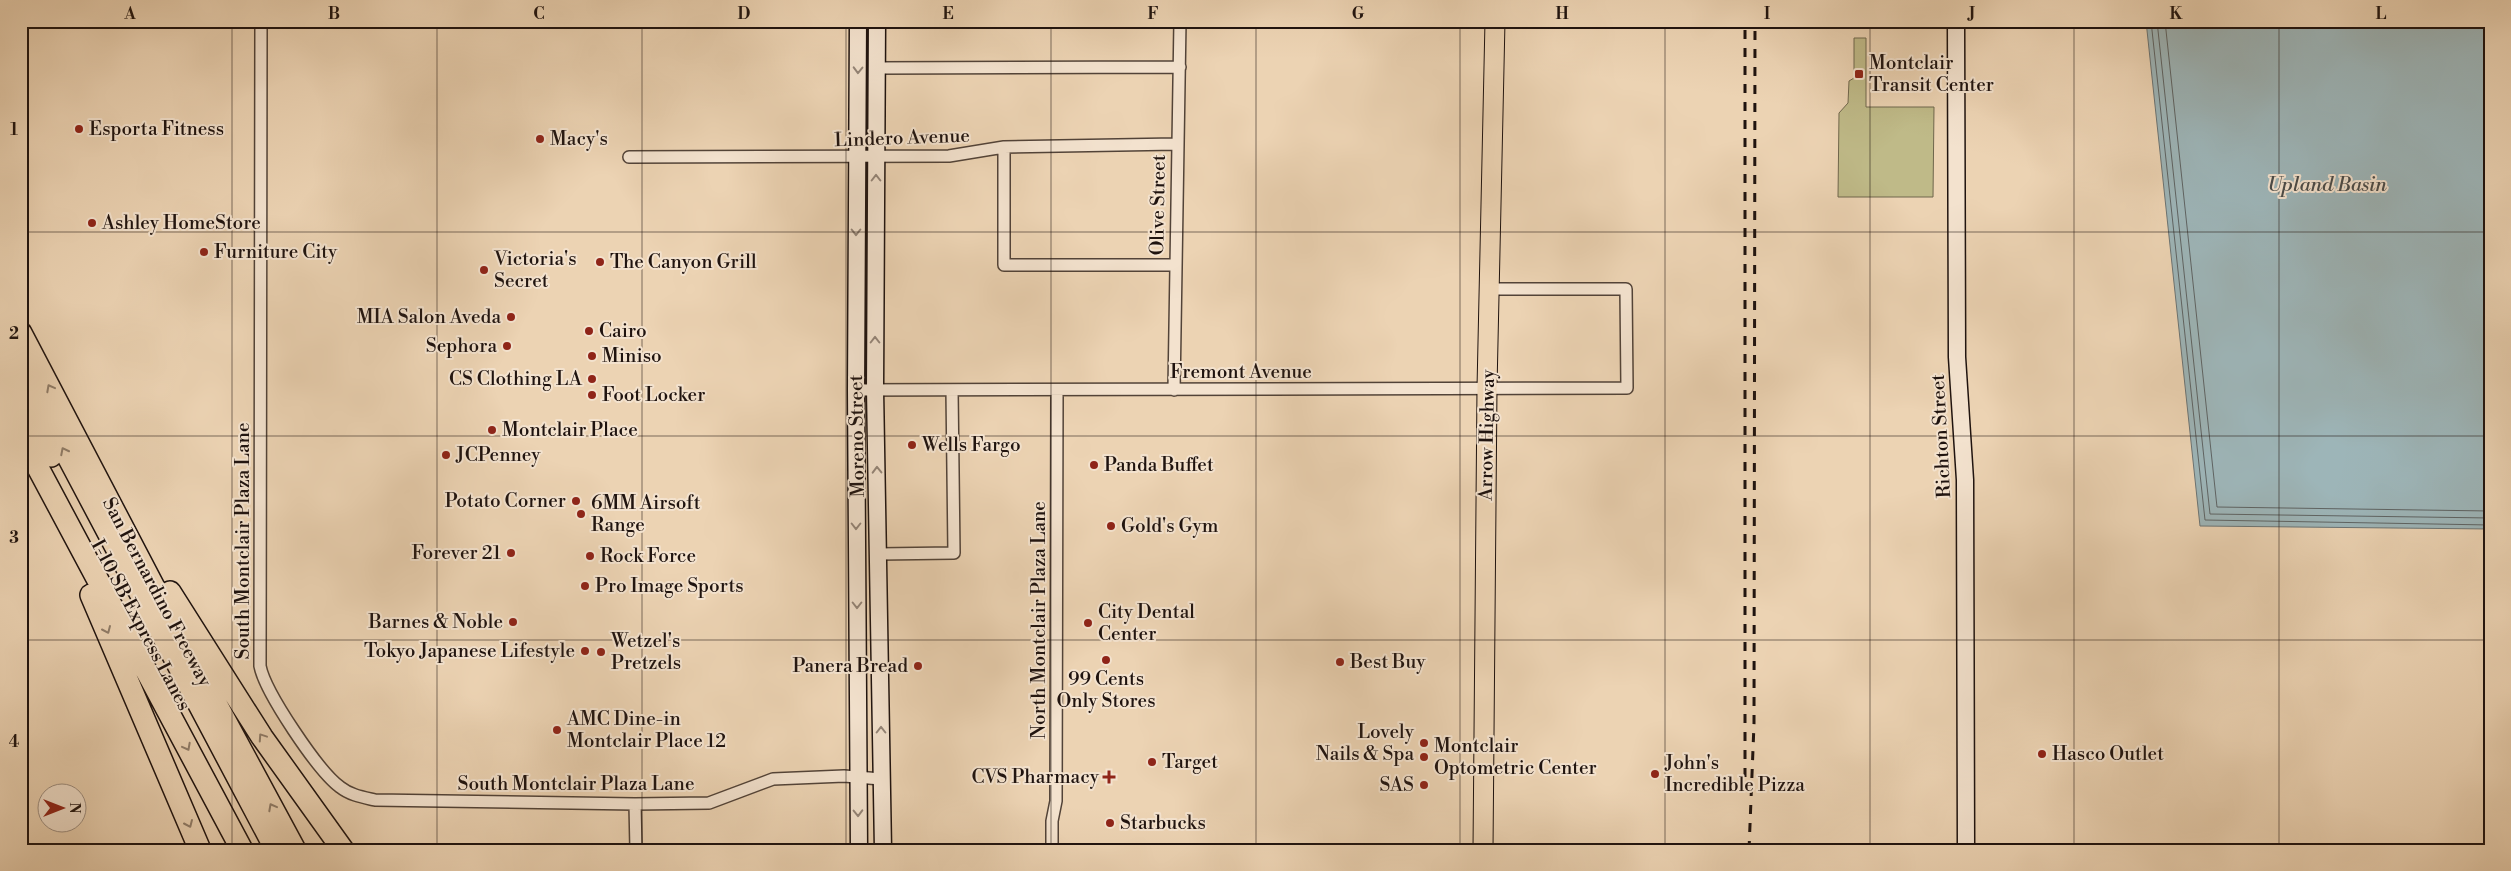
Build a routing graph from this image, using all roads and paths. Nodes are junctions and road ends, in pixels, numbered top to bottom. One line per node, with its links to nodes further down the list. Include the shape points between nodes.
1 (261, 21): 31 (street, South Montclair Plaza Lane, via 260,666 269,690 331,779 349,793 361,797 376,800)
2 (858, 21): 12 (street, Moreno Street, one-way to 12)
3 (877, 21): 8 (street, Moreno Street)
4 (1180, 21): 7 (street, Olive Street)
5 (1495, 21): 15 (main road, Arrow Highway)
6 (1956, 21): 43 (street, Richton Street, via 1957,357 1965,480)
7 (1180, 67): 8 (street); 9 (street, Olive Street)
8 (877, 68): 13 (street, Moreno Street)
9 (1176, 144): 10 (street, Lindero Avenue); 14 (street, Olive Street)
10 (1004, 148): 13 (street, Lindero Avenue, via 963,156); 14 (street, via 1004,265)
11 (629, 157): 12 (street, Lindero Avenue)
12 (856, 157): 13 (street, Lindero Avenue); 20 (street, Moreno Street, one-way to 20)
13 (876, 157): 19 (street, Moreno Street, one-way to 13)
14 (1174, 265): 23 (street, Olive Street)
15 (1489, 290): 18 (main road, Arrow Highway); 18 (street, Fremont Avenue, via 1626,289 1627,388)
16 (21, 333): 27 (highway, San Bernardino Freeway, one-way to 16)
17 (21, 368): 35 (highway, I-10 SB Express Lanes, one-way to 17)
18 (1487, 388): 23 (street, Fremont Avenue); 42 (main road, Arrow Highway)
19 (875, 389): 20 (street, Fremont Avenue); 21 (street, Fremont Avenue); 28 (street, Moreno Street, one-way to 19)
20 (856, 390): 29 (street, Moreno Street, one-way to 29)
21 (952, 390): 22 (street, Fremont Avenue); 28 (street, via 954,553)
22 (1057, 390): 23 (street, Fremont Avenue); 41 (street, North Montclair Plaza Lane, via 1056,802)
23 (1174, 390)
24 (21, 401): 34 (highway, I-10 SB Express Lanes)
25 (21, 436): 26 (highway)
26 (41, 472): 32 (highway, one-way to 32, via 75,565 104,623); 33 (highway, one-way to 33)
27 (105, 493): 36 (highway, San Bernardino Freeway, one-way to 27); 37 (highway, one-way to 27, via 256,728)
28 (878, 554): 30 (street, Moreno Street, one-way to 28)
29 (858, 776): 30 (street, South Montclair Plaza Lane); 31 (street, South Montclair Plaza Lane, via 773,779 709,803); 39 (street, Moreno Street, one-way to 39)
30 (881, 779): 40 (street, Moreno Street)
31 (635, 804): 38 (street)
32 (200, 850)
33 (242, 850)
34 (259, 850)
35 (276, 850)
36 (295, 850)
37 (343, 850)
38 (636, 850)
39 (859, 850)
40 (882, 850)
41 (1052, 850)
42 (1483, 850)
43 (1966, 850)

